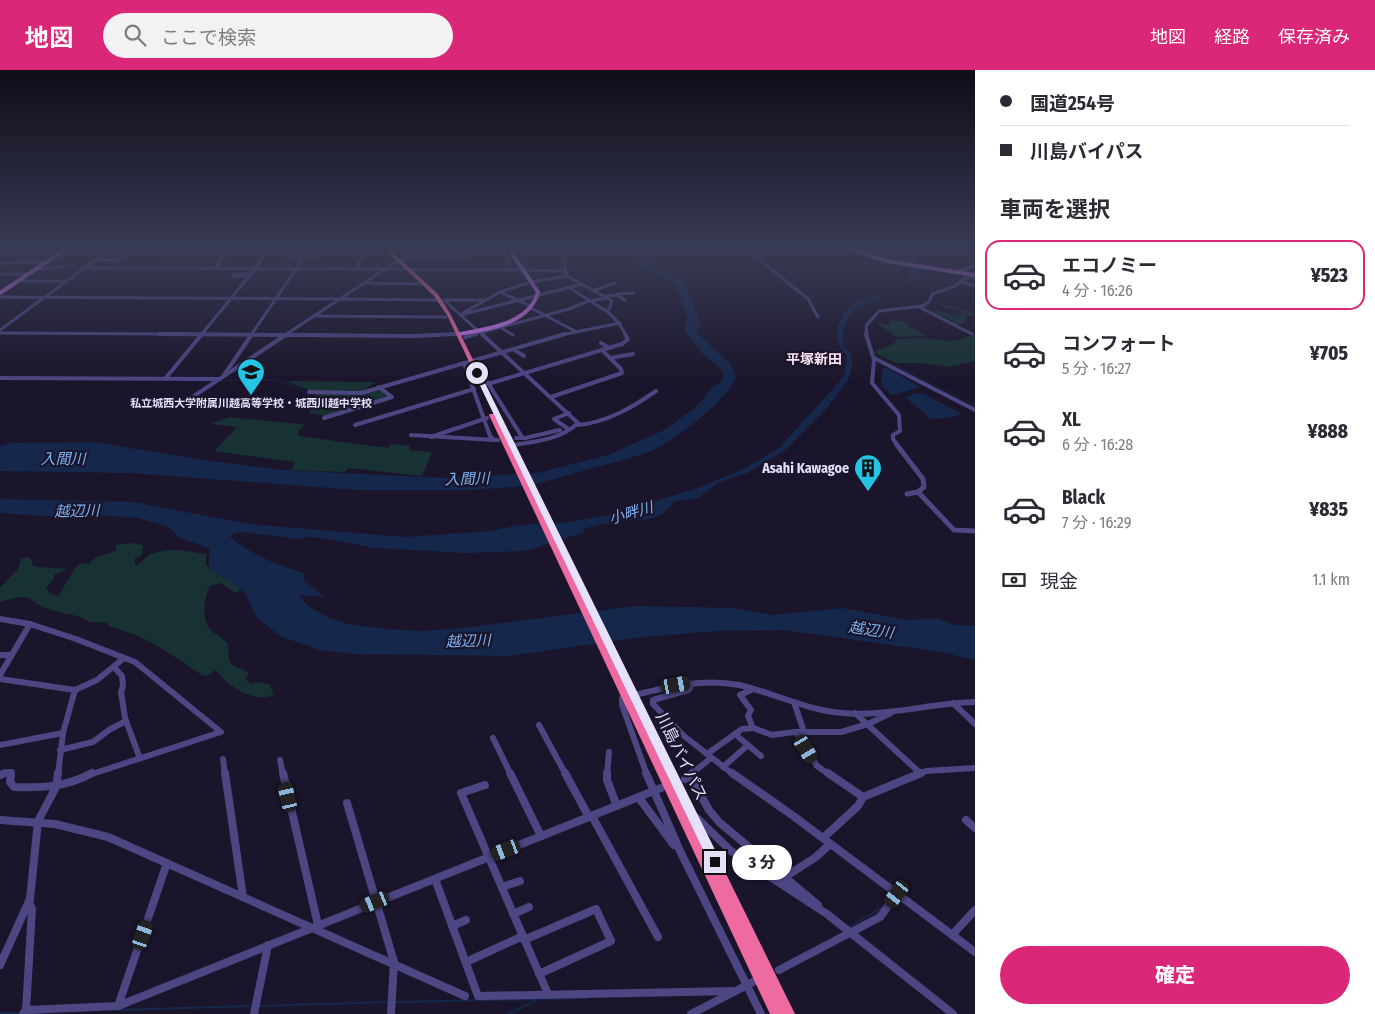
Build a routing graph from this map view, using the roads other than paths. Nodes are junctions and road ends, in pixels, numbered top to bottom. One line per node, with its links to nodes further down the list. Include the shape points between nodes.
1 (51, 293): 19 (street)
2 (235, 293): 21 (street)
3 (279, 293): 22 (street)
4 (349, 293): 23 (street)
5 (430, 293): 24 (highway)
6 (431, 293): 29 (highway)
7 (498, 293): 25 (street)
8 (502, 293): 28 (street)
9 (537, 293): 18 (main road)
10 (551, 293): 18 (street)
11 (578, 293): 26 (street)
12 (600, 293): 20 (street)
13 (634, 293): 17 (street)
14 (801, 293): 38 (street)
15 (933, 293): 31 (street, via 927,303)
16 (0, 295): 19 (street)
17 (616, 295): 20 (street); 27 (street)
18 (536, 296): 28 (street); 30 (main road, via 537,302)
19 (45, 297): 21 (street); 41 (street)
20 (608, 297): 26 (street); 33 (street, via 612,301)
21 (231, 298): 22 (street); 45 (street)
22 (275, 299): 23 (street); 47 (street)
23 (340, 299): 24 (street); 35 (street)
24 (437, 300): 37 (highway)
25 (485, 300): 32 (street, via 444,300); 36 (street)
26 (591, 300): 33 (street); 34 (street)
27 (625, 300)
28 (518, 301): 30 (street); 36 (street)
29 (443, 304): 32 (street); 37 (highway)
30 (531, 307): 34 (street); 42 (main road, via 503,323)
31 (919, 307): 46 (street); 61 (street, via 883,309 870,318 864,330)
32 (454, 308): 36 (street)
33 (608, 312): 39 (street)
34 (545, 315): 40 (street); 43 (street)
35 (314, 316): 37 (street); 48 (street)
36 (462, 316): 37 (street); 42 (street)
37 (448, 317): 44 (highway)
38 (818, 317)
39 (620, 323): 43 (street); 54 (street, via 628,339)
40 (500, 327): 42 (street); 49 (street)
41 (0, 331): 45 (street)
42 (477, 331): 44 (main road); 50 (street); 57 (street)
43 (575, 331): 53 (street)
44 (457, 333): 48 (street); 62 (highway)
45 (202, 334): 47 (street); 67 (street)
46 (972, 334)
47 (251, 335): 48 (street); 65 (street)
48 (285, 335): 65 (street)
49 (513, 335)
50 (466, 336)
51 (515, 341): 53 (street)
52 (601, 343): 54 (street)
53 (523, 346): 55 (street)
54 (609, 348): 56 (street)
55 (513, 349): 57 (street); 59 (street)
56 (602, 350): 60 (street); 64 (street)
57 (501, 352): 62 (street); 64 (street)
58 (633, 354): 60 (street)
59 (524, 356)
60 (610, 358): 74 (street, via 622,373)
61 (874, 358): 76 (street); 86 (street, via 872,383 899,415 900,430 893,439 923,479 924,487)
62 (468, 362): 63 (highway); 70 (street); 71 (street); 85 (highway)
63 (477, 373): 69 (street, via 481,372); 85 (highway)
64 (525, 373): 69 (street); 74 (street)
65 (225, 375): 68 (street)
66 (0, 378): 67 (street)
67 (165, 379): 68 (street)
68 (219, 380): 75 (street)
69 (488, 384): 82 (street, via 519,438)
70 (379, 387): 73 (street, via 361,393); 78 (street, via 392,397)
71 (474, 389): 79 (street); 80 (street)
72 (656, 391): 81 (street, via 619,413)
73 (310, 392)
74 (551, 397): 77 (street)
75 (185, 402)
76 (975, 410)
77 (569, 413): 81 (street, via 578,421); 82 (street, via 554,419)
78 (324, 418)
79 (485, 419): 84 (street); 84 (street, via 490,436 496,440)
80 (355, 425)
81 (576, 426): 82 (street); 85 (street, via 554,436)
82 (567, 428)
83 (411, 435): 84 (street)
84 (428, 437)
85 (512, 447): 99 (highway, 川島バイパス)
86 (918, 492): 87 (street); 88 (street, via 954,530)
87 (907, 494)
88 (975, 531)
89 (0, 619): 90 (street)
90 (30, 624): 92 (street); 93 (street)
91 (0, 655): 92 (street)
92 (11, 655): 95 (street)
93 (124, 658): 94 (street); 118 (street, via 135,662 222,732)
94 (114, 667): 98 (street, via 97,680); 105 (street, via 122,676)
95 (0, 677): 98 (street)
96 (689, 683): 97 (street, via 724,683); 99 (street); 119 (street, via 688,690 654,699 653,704 679,732)
97 (753, 689): 100 (street); 109 (street, via 740,695 750,710 748,716)
98 (75, 690): 111 (street)
99 (629, 693): 130 (street, via 622,698 622,705); 135 (highway, 川島バイパス); 182 (highway, 川島バイパス)
100 (794, 702): 104 (street, via 829,712); 110 (street)
101 (975, 702): 102 (street)
102 (953, 703): 103 (street, via 922,705); 107 (street)
103 (894, 712): 104 (street); 106 (street)
104 (855, 714): 106 (street)
105 (126, 721): 116 (street, via 93,742); 118 (street)
106 (868, 724): 110 (street, via 842,732); 125 (street)
107 (975, 724)
108 (539, 725): 136 (street)
109 (753, 728): 110 (street, via 772,735); 112 (street, via 742,729)
110 (800, 732): 131 (street, via 817,766)
111 (64, 733): 114 (street); 116 (street)
112 (735, 734): 115 (street); 119 (street)
113 (493, 738): 141 (street)
114 (0, 745)
115 (748, 745): 120 (street); 123 (street)
116 (60, 750): 128 (street)
117 (609, 752): 134 (street, via 607,780)
118 (139, 756): 128 (street, via 96,771 80,781)
119 (709, 756): 123 (street); 146 (street, via 688,777 719,822)
120 (761, 756)
121 (223, 759): 151 (street)
122 (280, 760): 159 (street)
123 (723, 767): 142 (street)
124 (975, 768): 125 (street, via 936,769)
125 (920, 773): 131 (street)
126 (0, 775): 128 (street, via 12,774 10,782 14,787)
127 (485, 785): 144 (street, via 461,793)
128 (56, 786): 139 (street)
129 (662, 788): 130 (street)
130 (653, 792): 132 (street); 143 (street)
131 (863, 797): 142 (street)
132 (639, 798): 134 (street); 143 (street)
133 (348, 803): 153 (street)
134 (617, 806): 136 (street)
135 (690, 810): 157 (street, via 731,851); 183 (highway, 川島バイパス)
136 (590, 817): 141 (street); 163 (street)
137 (0, 820): 139 (street)
138 (966, 820): 140 (street)
139 (38, 821): 145 (street, via 98,833); 152 (street)
140 (975, 828)
141 (541, 836): 144 (street)
142 (826, 841): 146 (street, via 816,857); 150 (street)
143 (681, 853): 172 (street)
144 (488, 857): 147 (street); 149 (street)
145 (167, 863): 151 (street); 176 (street)
146 (785, 877): 157 (street)
147 (435, 878): 153 (street); 160 (street)
148 (520, 881): 149 (street)
149 (502, 887): 156 (street)
150 (897, 894): 161 (street, via 880,917); 162 (street)
151 (243, 897): 159 (street)
152 (29, 901): 169 (street); 177 (street, via 32,909)
153 (375, 902): 159 (street); 167 (street)
154 (529, 907): 156 (street)
155 (975, 910): 162 (street)
156 (513, 914): 164 (street)
157 (827, 914): 161 (street)
158 (466, 920): 160 (street)
159 (314, 926): 165 (street); 167 (street)
160 (452, 926): 168 (street)
161 (850, 932): 170 (street); 184 (street)
162 (952, 935): 166 (street)
163 (658, 937)
164 (523, 938): 168 (street); 171 (street); 171 (street, via 596,909 611,941)
165 (268, 946): 176 (street); 178 (street)
166 (975, 952)
167 (394, 962): 175 (street); 179 (street)
168 (466, 962): 174 (street, via 478,996)
169 (0, 965)
170 (779, 970)
171 (539, 974): 174 (street)
172 (750, 984): 173 (street); 181 (street)
173 (734, 992): 174 (street); 180 (street)
174 (548, 994)
175 (465, 996)
176 (118, 1006): 177 (street)
177 (24, 1012)
178 (254, 1014)
179 (391, 1014)
180 (691, 1014)
181 (761, 1014)
182 (777, 1014)
183 (788, 1014)
184 (953, 1014)

